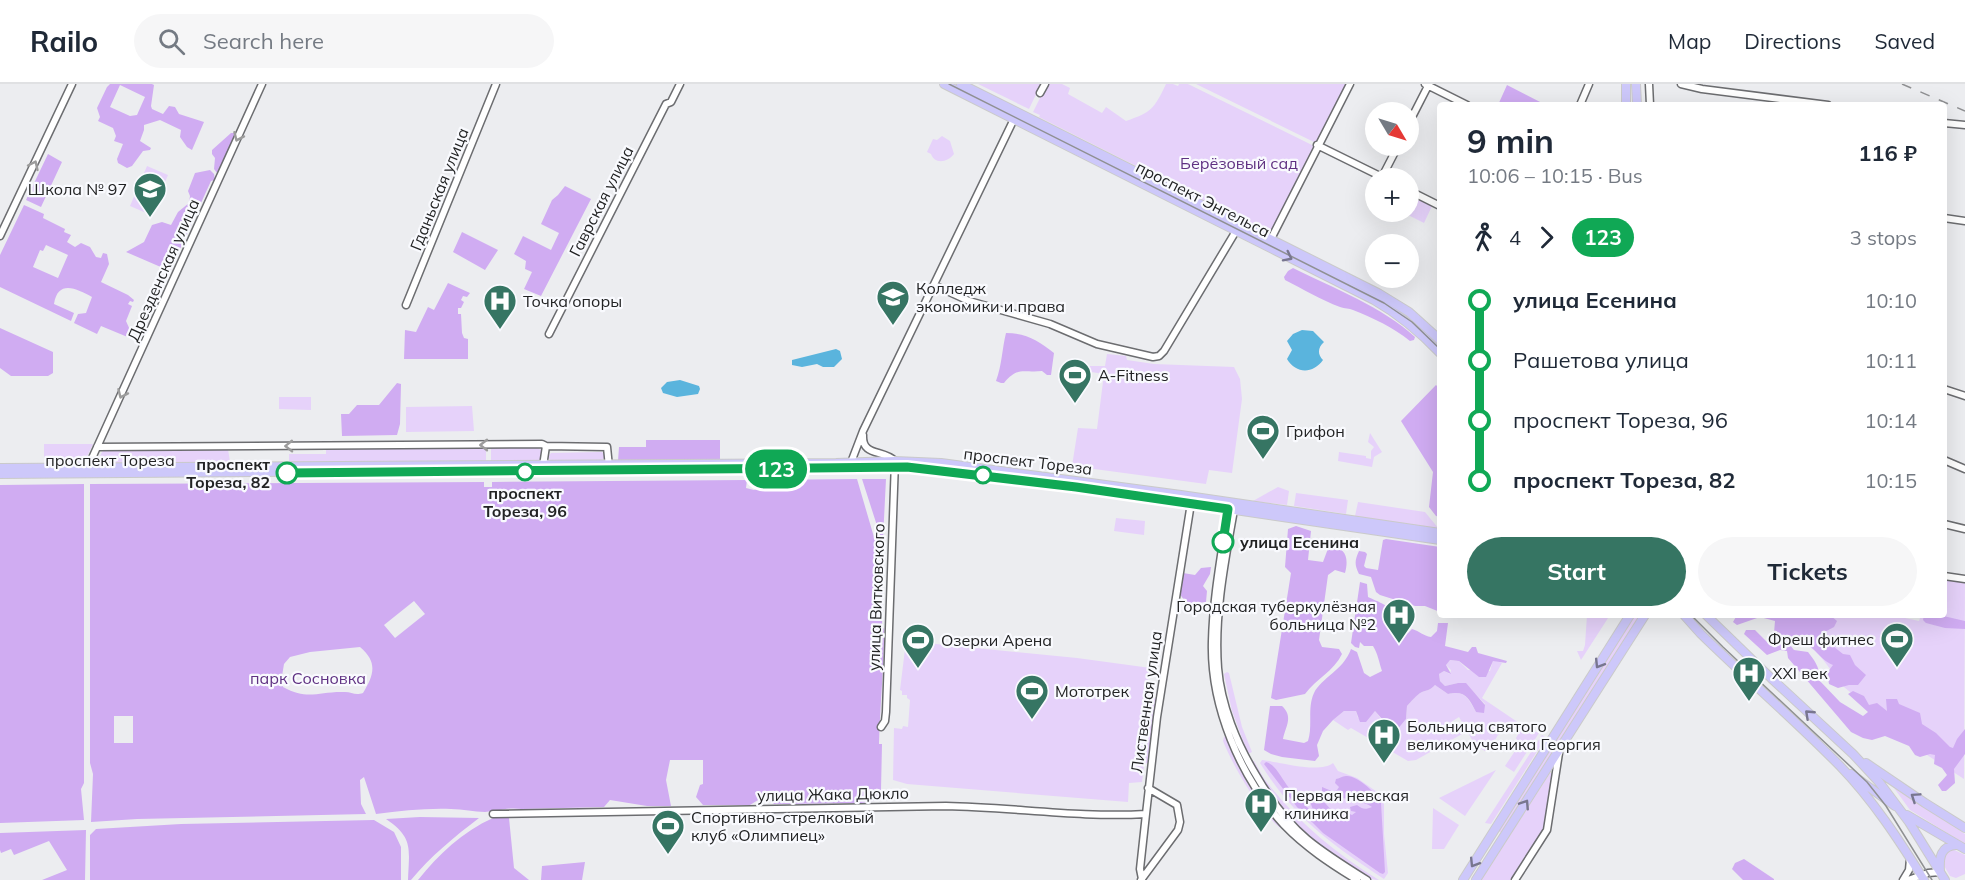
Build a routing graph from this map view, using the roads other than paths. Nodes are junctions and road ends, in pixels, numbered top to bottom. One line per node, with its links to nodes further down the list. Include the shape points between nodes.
1 (72, 84): 33 (street, one-way to 1)
2 (262, 84): 44 (street, Дрезденская улица, one-way to 44)
3 (496, 84): 36 (street, Гданьская улица)
4 (680, 84): 37 (street, Гаврская улица)
5 (944, 84): 23 (main road, проспект Энгельса)
6 (961, 84): 23 (main road, проспект Энгельса)
7 (1045, 84): 15 (street)
8 (1350, 84): 26 (street)
9 (1589, 84): 17 (street)
10 (1626, 84): 18 (main road)
11 (1636, 84): 19 (main road)
12 (1649, 84): 20 (street)
13 (1681, 84): 21 (street)
14 (1428, 85): 16 (street); 22 (street)
15 (1040, 93)
16 (1461, 102)
17 (1581, 102)
18 (1626, 102)
19 (1637, 102)
20 (1650, 102)
21 (1804, 102)
22 (1419, 103)
23 (1016, 116): 32 (main road, проспект Энгельса); 34 (main road, проспект Энгельса); 35 (street)
24 (1947, 123): 25 (street)
25 (1965, 125)
26 (1317, 146): 27 (street); 34 (street)
27 (1365, 169)
28 (1419, 196): 29 (street)
29 (1437, 204)
30 (1947, 218): 31 (street)
31 (1965, 221)
32 (1236, 231): 35 (street, via 1159,356 1097,344 1050,324 969,301); 39 (main road, проспект Энгельса, one-way to 39, via 1391,310)
33 (0, 236)
34 (1271, 239): 38 (main road, проспект Энгельса, via 1395,303)
35 (934, 285): 42 (street)
36 (406, 305)
37 (549, 334)
38 (1437, 337)
39 (1437, 350)
40 (1947, 390): 41 (street)
41 (1965, 396)
42 (863, 431): 46 (street, via 867,448 891,456); 47 (street)
43 (544, 445): 44 (street, one-way to 44); 49 (street, via 607,447); 51 (street)
44 (97, 447): 48 (street, Дрезденская улица)
45 (1947, 461): 52 (street)
46 (895, 464): 47 (main road, проспект Тореза); 54 (main road, проспект Тореза); 55 (main road, проспект Тореза, via 952,465); 66 (street, улица Витковского, via 886,712)
47 (850, 465): 49 (main road, проспект Тореза)
48 (88, 467): 50 (main road, проспект Тореза); 51 (main road, проспект Тореза)
49 (609, 467): 51 (main road, проспект Тореза)
50 (0, 468)
51 (543, 468): 53 (main road, проспект Тореза)
52 (1965, 469)
53 (0, 474)
54 (1191, 503): 55 (main road, проспект Тореза); 70 (street, Лиственная улица)
55 (1231, 507): 58 (main road, проспект Тореза); 59 (main road, проспект Тореза); 85 (street, via 1214,604 1212,641 1213,670 1227,732 1264,800 1284,824 1324,859); 86 (street, via 1217,641 1218,670 1232,729 1268,796 1287,820 1327,854)
56 (1947, 525): 57 (street)
57 (1965, 530)
58 (1437, 533)
59 (1437, 540)
60 (1947, 576): 61 (street)
61 (1965, 579)
62 (1628, 618): 75 (main road, one-way to 75)
63 (1643, 618): 67 (main road)
64 (1686, 618): 69 (main road)
65 (1709, 618): 68 (main road, one-way to 65)
66 (881, 727)
67 (1559, 751): 76 (main road, one-way to 67); 89 (street, via 1547,830)
68 (1852, 754): 71 (main road); 74 (main road, one-way to 68)
69 (1841, 767): 71 (main road); 81 (main road)
70 (1148, 788): 73 (street); 84 (street, Лиственная улица, via 1177,805 1180,822)
71 (1900, 810): 77 (main road); 82 (main road)
72 (493, 814): 73 (street, улица Жака Дюкло, via 946,806)
73 (1146, 814): 84 (street, Лиственная улица)
74 (1965, 828)
75 (1494, 831): 76 (main road); 78 (main road)
76 (1504, 838): 80 (main road)
77 (1956, 845): 79 (main road); 82 (main road, via 1942,852)
78 (1485, 846): 80 (main road); 87 (main road, one-way to 87)
79 (1965, 849)
80 (1494, 853): 88 (main road)
81 (1910, 858): 83 (main road); 90 (street, via 1910,870)
82 (1940, 872): 83 (street); 92 (main road)
83 (1923, 878): 91 (street)
84 (1142, 879)
85 (1357, 880)
86 (1367, 880)
87 (1463, 880)
88 (1476, 880)
89 (1515, 880)
90 (1903, 880)
91 (1908, 880)
92 (1945, 880)

